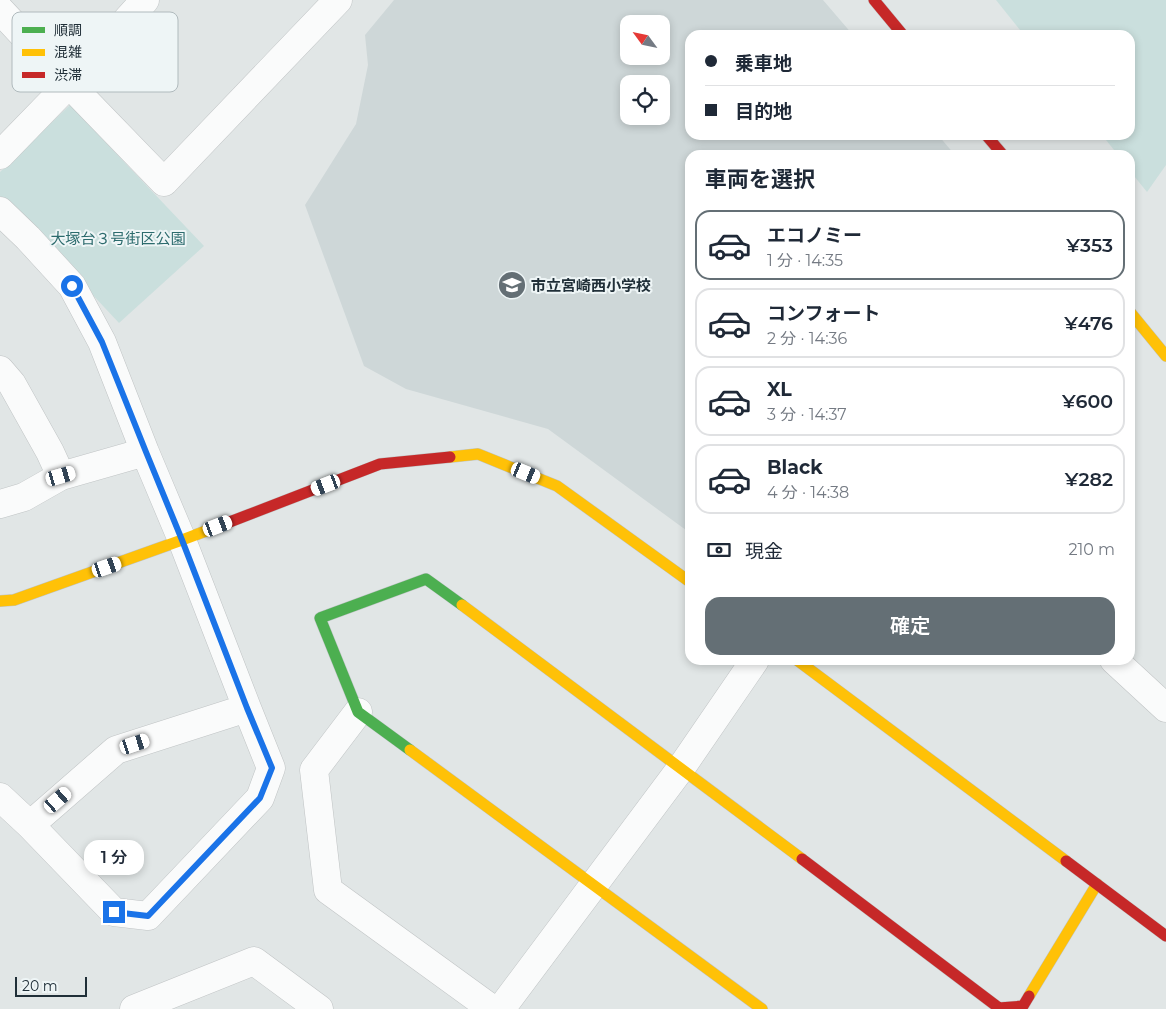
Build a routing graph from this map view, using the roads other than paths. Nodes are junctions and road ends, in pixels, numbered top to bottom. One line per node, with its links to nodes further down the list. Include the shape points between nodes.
1 (146, 0): 5 (street)
2 (338, 0): 9 (street, via 164,182)
3 (874, 0): 7 (street)
4 (0, 10): 6 (street)
5 (135, 12)
6 (12, 23)
7 (900, 30)
8 (61, 92): 12 (street)
9 (77, 92)
10 (990, 140): 11 (street)
11 (998, 150)
12 (0, 155)
13 (0, 211): 17 (street, via 72,286 102,342)
14 (1135, 318): 15 (street)
15 (1166, 356)
16 (0, 370): 18 (street, via 12,384)
17 (146, 452): 18 (street); 20 (street)
18 (61, 476): 19 (street, via 24,497)
19 (0, 504)
20 (182, 540): 21 (street, via 380,464 478,454 558,486); 22 (street, via 14,600); 26 (street)
21 (685, 578)
22 (0, 601)
23 (752, 665): 29 (street)
24 (804, 665): 32 (street)
25 (1119, 665): 27 (street)
26 (247, 708): 31 (street, via 116,750); 31 (street, via 272,768 260,798 148,916 114,912)
27 (1166, 708)
28 (358, 712): 29 (street, via 320,618 426,579); 33 (street); 37 (street, via 314,770 328,890)
29 (681, 768): 32 (street, via 999,1008 1023,1006); 33 (street)
30 (0, 797): 31 (street)
31 (30, 826)
32 (1097, 884): 34 (street)
33 (593, 885): 38 (street); 39 (street)
34 (1166, 936)
35 (134, 1009): 36 (street, via 254,961)
36 (318, 1009)
37 (492, 1009)
38 (501, 1009)
39 (762, 1009)

